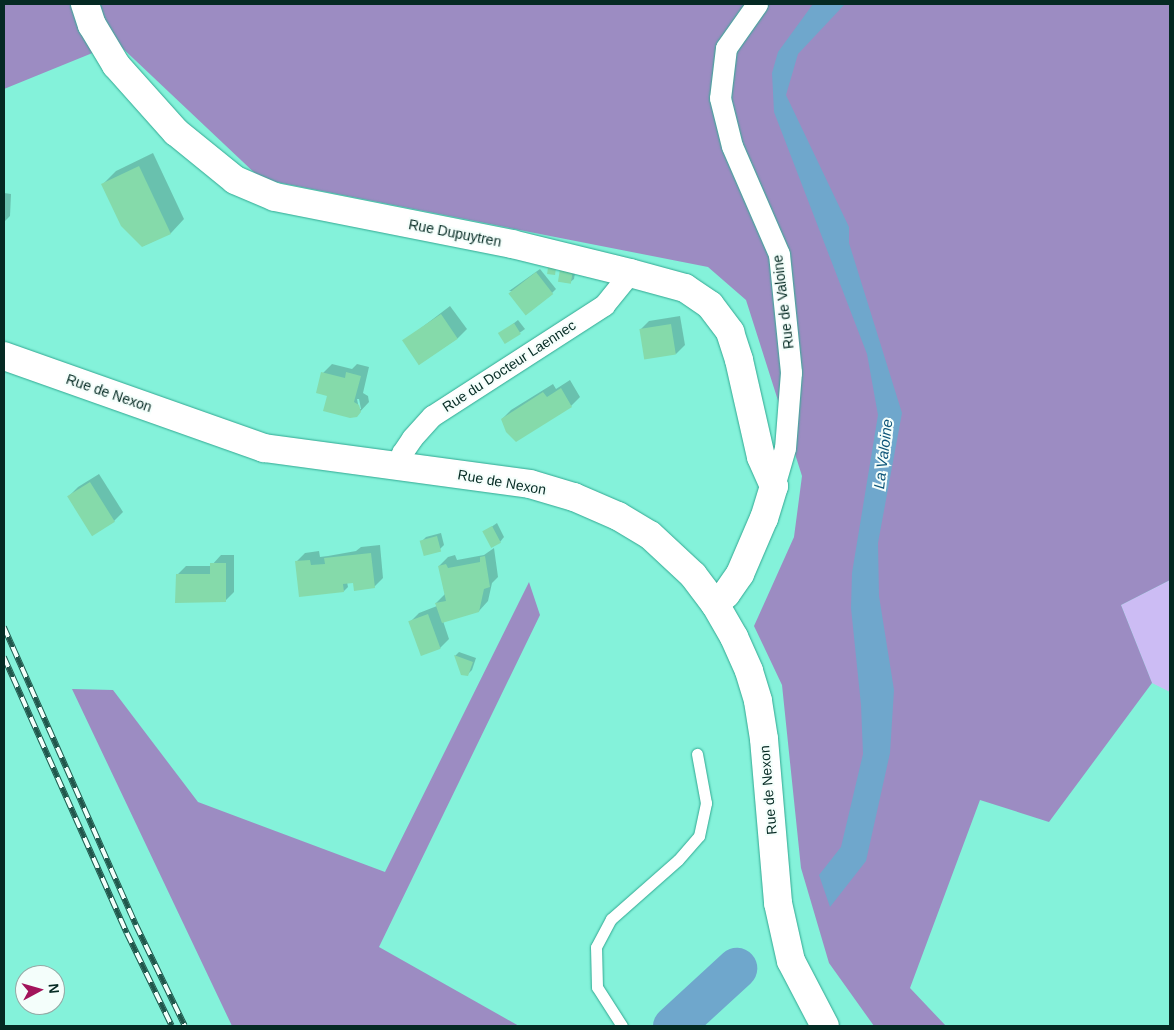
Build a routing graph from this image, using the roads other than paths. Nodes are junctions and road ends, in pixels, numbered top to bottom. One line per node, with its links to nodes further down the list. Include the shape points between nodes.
1 (85, 4): 3 (main road, Rue Dupuytren, via 92,25 116,65 176,132 235,180 275,197 512,244)
2 (757, 4): 6 (street, Rue de Valoine, via 726,48 720,98 732,146 779,254 791,372 785,448)
3 (630, 273): 5 (street, Rue du Docteur Laennec, via 604,305 432,416 412,438); 6 (main road, Rue Dupuytren, via 685,288 710,305 730,332 740,360 761,456)
4 (4, 356): 5 (main road, Rue de Nexon, via 264,448)
5 (398, 467): 7 (main road, Rue de Nexon, via 530,484 618,516 672,553)
6 (774, 486): 7 (main road, Rue de Valoine, via 740,574)
7 (716, 604): 10 (main road, Rue de Nexon, via 738,645 758,701 778,903 791,961)
8 (697, 754): 9 (lane, via 706,803 700,836 612,919 596,947 597,987)
9 (622, 1026)
10 (825, 1026)

